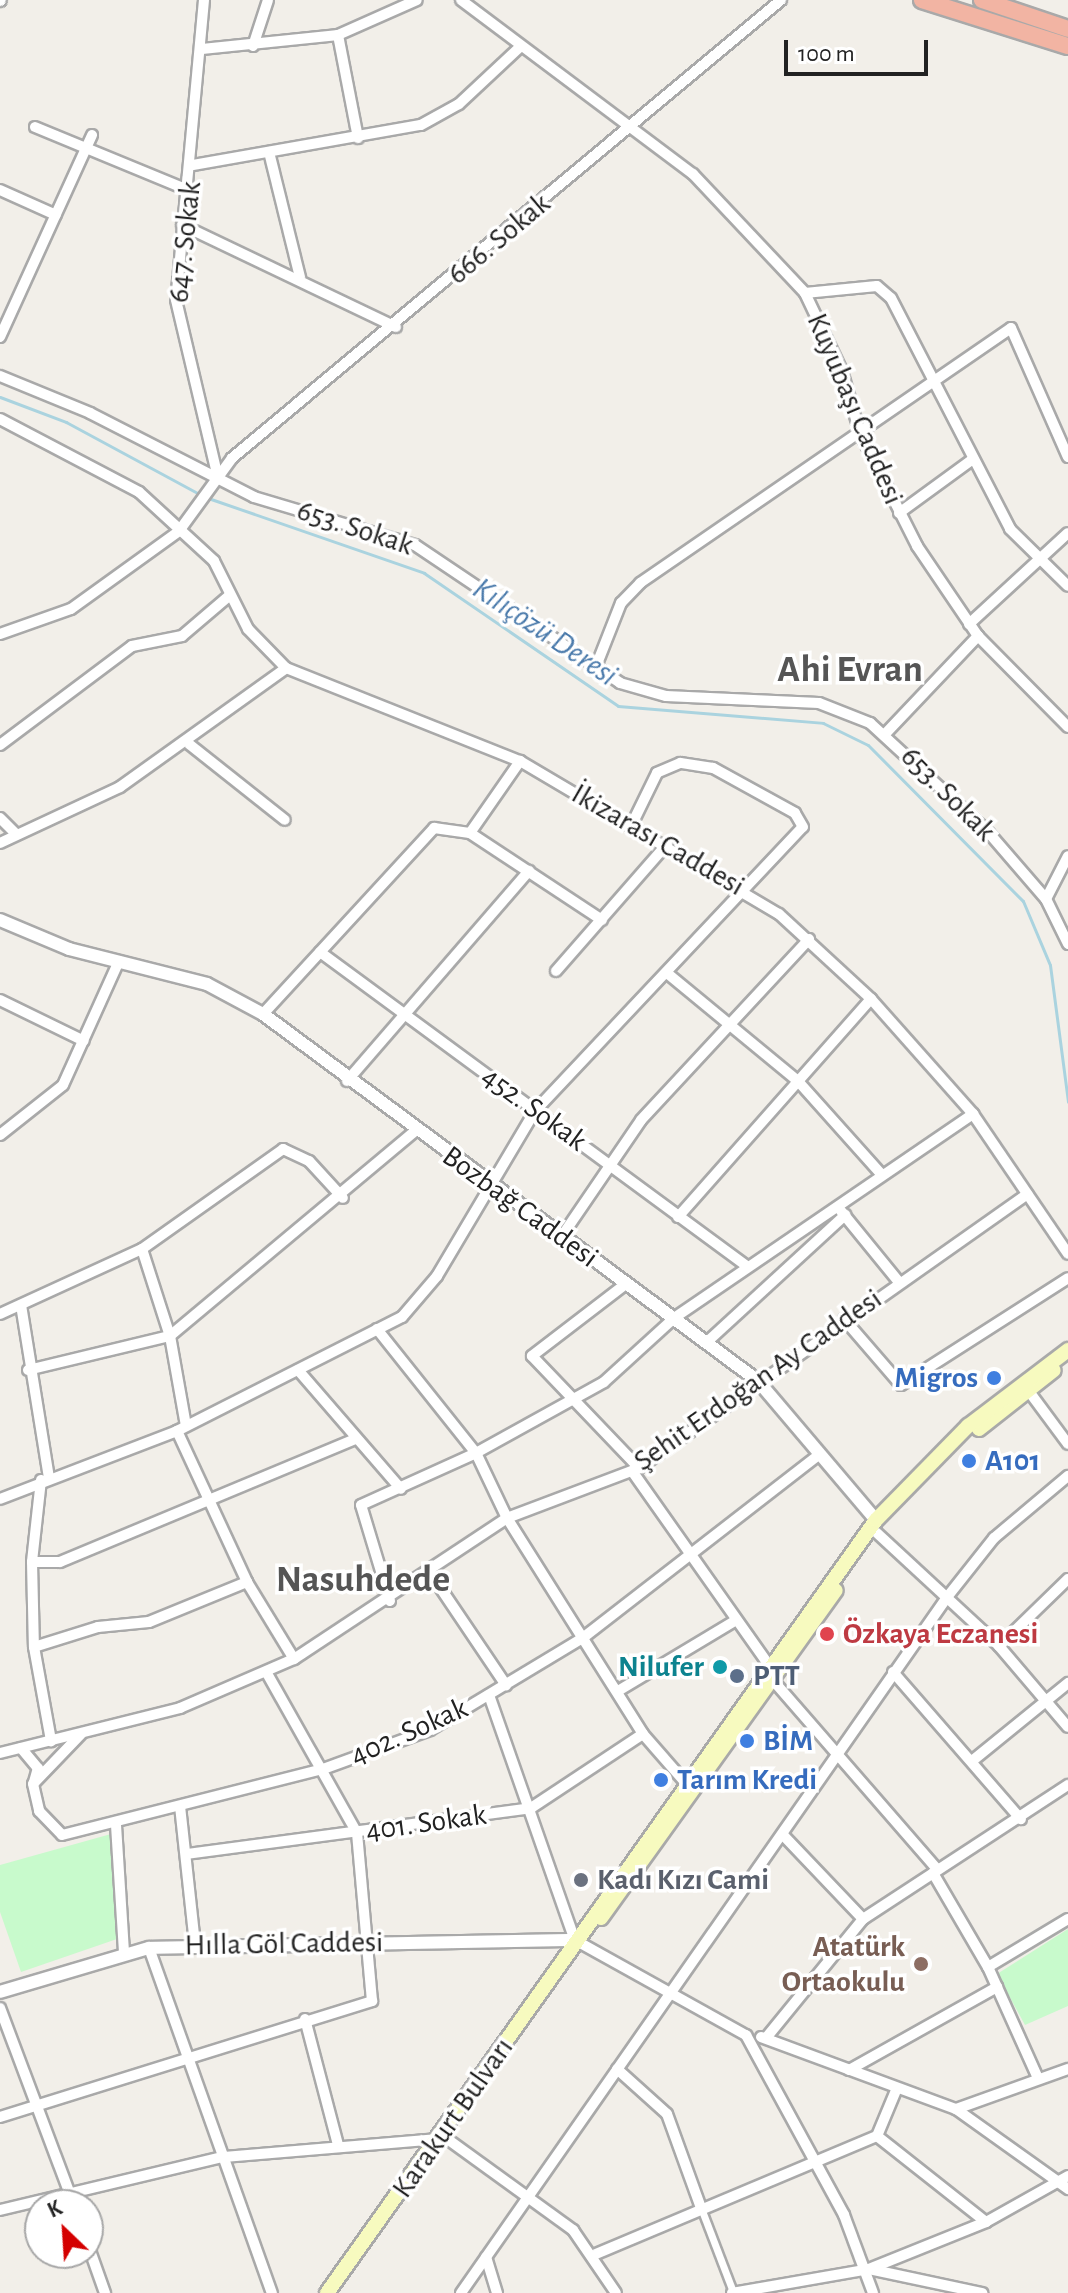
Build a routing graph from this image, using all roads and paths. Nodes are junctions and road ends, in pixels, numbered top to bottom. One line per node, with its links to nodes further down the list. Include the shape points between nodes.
1 (204, 0): 13 (street, 647. Sokak)
2 (268, 0): 10 (street)
3 (417, 0): 9 (street)
4 (461, 0): 12 (street, Kuyubaşı Caddesi)
5 (781, 0): 15 (street, 666. Sokak)
6 (922, 0): 11 (highway)
7 (982, 0): 8 (highway)
8 (1068, 29)
9 (338, 35): 10 (street); 17 (street)
10 (253, 46): 13 (street)
11 (1068, 46)
12 (520, 47): 15 (street, Kuyubaşı Caddesi); 17 (street, via 451,109 401,132)
13 (202, 49): 20 (street, 647. Sokak)
14 (35, 127): 18 (street)
15 (631, 128): 26 (street, Kuyubaşı Caddesi, via 693,174); 27 (street, 666. Sokak)
16 (92, 135): 18 (street)
17 (358, 138): 19 (street)
18 (86, 148): 22 (street); 23 (street)
19 (269, 152): 20 (street); 25 (street)
20 (193, 165): 22 (street, 647. Sokak)
21 (0, 190): 23 (street)
22 (188, 190): 24 (street, 647. Sokak)
23 (56, 215): 28 (street)
24 (182, 225): 25 (street); 35 (street, 647. Sokak, via 177,319)
25 (300, 277): 27 (street)
26 (805, 293): 30 (street, via 877,286); 32 (street, Kuyubaşı Caddesi, via 842,371)
27 (396, 327): 35 (street, 666. Sokak, via 232,458)
28 (0, 337)
29 (0, 376): 35 (street, 653. Sokak)
30 (937, 379): 32 (street); 33 (street, via 1011,328); 34 (street)
31 (0, 419): 37 (street, İkizarası Caddesi, via 139,492)
32 (860, 433): 36 (street, Kuyubaşı Caddesi); 46 (street, via 640,583 621,603)
33 (1068, 457)
34 (973, 459): 36 (street); 39 (street, via 1010,529)
35 (218, 478): 37 (street, 666. Sokak); 46 (street, 653. Sokak, via 254,497 415,545)
36 (899, 513): 42 (street, Kuyubaşı Caddesi)
37 (179, 531): 41 (street, İkizarası Caddesi, via 214,561); 43 (street, 666. Sokak, via 71,609)
38 (1068, 533): 39 (street)
39 (1038, 561): 40 (street); 42 (street)
40 (1068, 586)
41 (230, 595): 45 (street, İkizarası Caddesi, via 254,639); 50 (street, via 203,625 113,658)
42 (969, 624): 44 (street, Kuyubaşı Caddesi)
43 (0, 634)
44 (978, 636): 47 (street, Kuyubaşı Caddesi); 48 (street)
45 (286, 668): 49 (street); 51 (street, İkizarası Caddesi)
46 (595, 669): 48 (street, 653. Sokak, via 666,696 819,703)
47 (1068, 727)
48 (886, 733): 62 (street, 653. Sokak)
49 (189, 744): 53 (street); 56 (street, via 120,787)
50 (0, 745)
51 (520, 761): 54 (street, İkizarası Caddesi); 55 (street)
52 (0, 818): 56 (street)
53 (285, 820)
54 (632, 824): 58 (street, İkizarası Caddesi); 61 (street, via 664,767 697,764 795,813 802,822 797,834)
55 (470, 833): 60 (street); 67 (street, via 434,828)
56 (16, 834): 57 (street)
57 (0, 843)
58 (667, 844): 61 (street, İkizarası Caddesi); 64 (street)
59 (1068, 856): 62 (street)
60 (529, 871): 64 (street); 73 (street)
61 (745, 891): 65 (street, İkizarası Caddesi); 70 (street)
62 (1046, 899): 66 (street, 653. Sokak)
63 (0, 920): 68 (street, Bozbağ Caddesi)
64 (602, 920): 69 (street)
65 (809, 939): 71 (street, İkizarası Caddesi); 75 (street)
66 (1068, 944)
67 (320, 952): 73 (street, 452. Sokak); 74 (street)
68 (119, 961): 74 (street, Bozbağ Caddesi, via 207,984); 76 (street)
69 (556, 971)
70 (667, 973): 75 (street); 79 (street)
71 (871, 999): 77 (street); 80 (street, İkizarası Caddesi)
72 (0, 1000): 76 (street)
73 (406, 1013): 78 (street); 79 (street, 452. Sokak)
74 (263, 1014): 78 (street, Bozbağ Caddesi)
75 (729, 1023): 77 (street); 83 (street)
76 (84, 1041): 82 (street, via 63,1085)
77 (797, 1080): 84 (street); 90 (street)
78 (347, 1081): 81 (street, Bozbağ Caddesi)
79 (535, 1111): 83 (street, 452. Sokak); 85 (street)
80 (973, 1114): 84 (street); 86 (street, İkizarası Caddesi)
81 (415, 1131): 85 (street, Bozbağ Caddesi); 87 (street)
82 (0, 1135)
83 (609, 1165): 90 (street, 452. Sokak); 91 (street)
84 (882, 1175): 88 (street)
85 (488, 1184): 91 (street, Bozbağ Caddesi); 102 (street, via 430,1287 402,1317)
86 (1027, 1194): 93 (street, İkizarası Caddesi); 96 (street, Şehit Erdoğan Ay Caddesi)
87 (343, 1198): 92 (street, via 309,1161 283,1149); 103 (street)
88 (836, 1205): 89 (street); 94 (street)
89 (845, 1215): 96 (street); 104 (street)
90 (678, 1217): 94 (street, 452. Sokak)
91 (562, 1236): 97 (street, Bozbağ Caddesi)
92 (142, 1249): 98 (street); 103 (street)
93 (1068, 1254)
94 (748, 1267): 100 (street)
95 (1068, 1278): 101 (street, via 901,1385)
96 (898, 1281): 101 (street, Şehit Erdoğan Ay Caddesi)
97 (627, 1283): 100 (street, Bozbağ Caddesi); 111 (street, via 532,1356)
98 (21, 1305): 99 (street); 107 (street)
99 (0, 1314)
100 (674, 1318): 104 (street, Bozbağ Caddesi); 111 (street)
101 (844, 1319): 109 (street, Şehit Erdoğan Ay Caddesi)
102 (377, 1329): 108 (street); 115 (street)
103 (170, 1336): 107 (street); 112 (street)
104 (707, 1342): 109 (street, Bozbağ Caddesi)
105 (1068, 1350): 124 (main road, via 968,1426)
106 (1068, 1361): 110 (main road)
107 (28, 1370): 119 (street)
108 (298, 1370): 112 (street); 113 (street)
109 (758, 1381): 116 (street, Bozbağ Caddesi); 117 (street, Şehit Erdoğan Ay Caddesi)
110 (1028, 1390): 114 (street); 124 (main road)
111 (574, 1399): 115 (street); 117 (street)
112 (181, 1429): 119 (street); 121 (street)
113 (356, 1439): 120 (street); 121 (street)
114 (1068, 1444)
115 (476, 1453): 120 (street); 123 (street)
116 (817, 1456): 124 (street, Bozbağ Caddesi); 125 (street, 402. Sokak)
117 (635, 1469): 123 (street, Şehit Erdoğan Ay Caddesi); 125 (street)
118 (1068, 1476): 130 (street, via 994,1538)
119 (45, 1479): 122 (street); 126 (street)
120 (401, 1489): 131 (street, via 361,1505)
121 (206, 1496): 126 (street, via 60,1562); 129 (street)
122 (0, 1499)
123 (507, 1518): 127 (street, Şehit Erdoğan Ay Caddesi); 133 (street)
124 (876, 1526): 130 (street); 137 (main road)
125 (691, 1557): 132 (street); 133 (street, 402. Sokak)
126 (32, 1562): 135 (street)
127 (429, 1571): 131 (street, Şehit Erdoğan Ay Caddesi); 141 (street)
128 (1068, 1579): 134 (street)
129 (247, 1582): 135 (street, via 149,1622 98,1627); 136 (street)
130 (948, 1596): 134 (street); 138 (street)
131 (390, 1601): 136 (street, Şehit Erdoğan Ay Caddesi)
132 (736, 1620): 137 (street); 142 (street)
133 (584, 1637): 141 (street, 402. Sokak); 142 (street)
134 (999, 1646): 144 (street)
135 (34, 1647): 148 (street)
136 (294, 1659): 139 (street, Şehit Erdoğan Ay Caddesi)
137 (770, 1671): 151 (street); 154 (main road); 167 (main road)
138 (893, 1672): 151 (street); 152 (street)
139 (267, 1673): 146 (street, Şehit Erdoğan Ay Caddesi, via 180,1708); 153 (street)
140 (1068, 1683): 144 (street)
141 (506, 1685): 143 (street, 402. Sokak)
142 (618, 1691): 147 (street)
143 (489, 1695): 153 (street, 402. Sokak, via 430,1730); 158 (street)
144 (1047, 1702): 145 (street); 152 (street)
145 (1068, 1727)
146 (81, 1734): 148 (street, Şehit Erdoğan Ay Caddesi); 155 (street)
147 (643, 1734): 154 (street); 158 (street, 401. Sokak)
148 (51, 1741): 149 (street, Şehit Erdoğan Ay Caddesi)
149 (21, 1748): 150 (street, Şehit Erdoğan Ay Caddesi); 155 (street, via 38,1768)
150 (0, 1753)
151 (840, 1756): 162 (street); 164 (street)
152 (972, 1761): 159 (street)
153 (323, 1769): 157 (street, 402. Sokak); 161 (street)
154 (684, 1781): 167 (main road)
155 (33, 1784): 160 (street, 402. Sokak, via 39,1811 62,1835)
156 (1068, 1785): 159 (street)
157 (180, 1806): 160 (street, 402. Sokak); 163 (street)
158 (531, 1808): 161 (street, 401. Sokak); 167 (street)
159 (1021, 1819): 164 (street)
160 (116, 1825): 171 (street)
161 (357, 1833): 163 (street, 401. Sokak); 168 (street)
162 (783, 1835): 165 (street); 174 (street)
163 (187, 1854): 169 (street)
164 (936, 1871): 165 (street); 172 (street)
165 (863, 1919): 179 (street)
166 (1068, 1919): 172 (street)
167 (580, 1941): 168 (street, Hılla Göl Caddesi); 174 (street); 190 (main road, Karakurt Bulvarı)
168 (367, 1942): 169 (street, Hılla Göl Caddesi); 177 (street, via 372,2001)
169 (195, 1945): 170 (street, Hılla Göl Caddesi)
170 (149, 1948): 171 (street, Hılla Göl Caddesi); 180 (street)
171 (124, 1952): 175 (street, Hılla Göl Caddesi)
172 (988, 1967): 173 (street)
173 (997, 1987): 183 (street); 184 (street)
174 (672, 1990): 178 (street); 181 (street)
175 (0, 1992)
176 (0, 2008): 186 (street)
177 (305, 2019): 180 (street); 191 (street)
178 (746, 2035): 179 (street); 193 (street)
179 (766, 2038): 183 (street)
180 (189, 2058): 186 (street); 192 (street)
181 (617, 2069): 198 (street); 200 (street, via 667,2114)
182 (1068, 2069): 184 (street)
183 (849, 2070): 185 (street)
184 (1038, 2078): 187 (street)
185 (897, 2088): 187 (street); 189 (street)
186 (37, 2105): 188 (street); 195 (street)
187 (956, 2109): 194 (street)
188 (0, 2117)
189 (877, 2136): 193 (street); 202 (street)
190 (445, 2140): 191 (street); 198 (street); 209 (main road, Karakurt Bulvarı); 210 (main road, Karakurt Bulvarı)
191 (338, 2145): 192 (street)
192 (223, 2157): 197 (street); 208 (street)
193 (813, 2158): 200 (street); 206 (street)
194 (1063, 2178): 196 (street); 202 (street)
195 (68, 2189)
196 (1068, 2189)
197 (104, 2191)
198 (529, 2195): 203 (street); 204 (street)
199 (24, 2207): 201 (street)
200 (701, 2208): 203 (street); 214 (street)
201 (0, 2210)
202 (986, 2222): 206 (street, via 972,2222)
203 (596, 2254): 213 (street)
204 (486, 2257): 211 (street); 212 (street)
205 (96, 2269): 207 (street)
206 (869, 2269): 214 (street); 215 (street); 216 (street)
207 (105, 2293)
208 (272, 2293)
209 (327, 2293)
210 (338, 2293)
211 (461, 2293)
212 (497, 2293)
213 (616, 2293)
214 (733, 2293)
215 (873, 2293)
216 (982, 2293)

